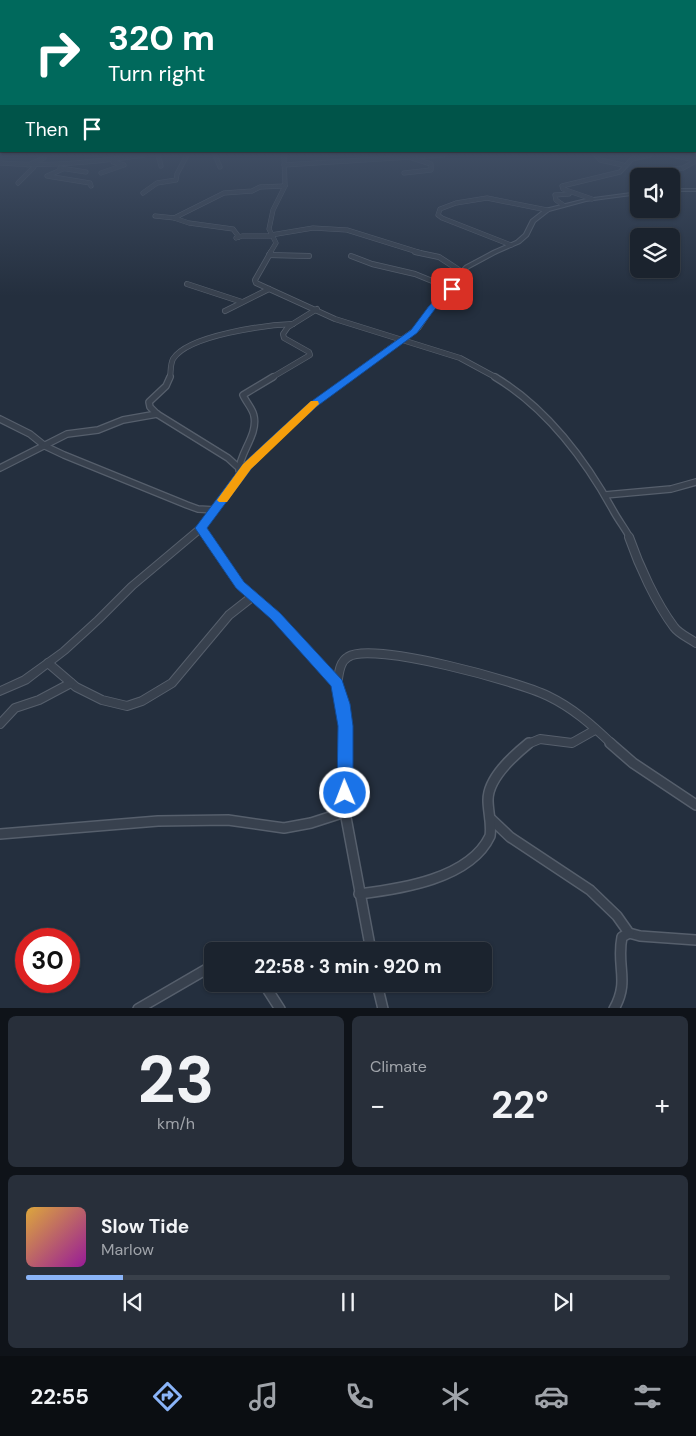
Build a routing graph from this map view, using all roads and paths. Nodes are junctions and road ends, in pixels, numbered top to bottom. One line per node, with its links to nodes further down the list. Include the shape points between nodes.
1 (204, 202): 10 (street)
2 (277, 202): 11 (street, via 269,229)
3 (462, 202): 12 (street, via 440,209 438,215)
4 (507, 202): 8 (street)
5 (559, 202): 7 (street)
6 (577, 202): 7 (street)
7 (563, 205): 8 (street)
8 (547, 210): 12 (street, via 533,221 522,239)
9 (155, 216): 10 (street)
10 (175, 218): 11 (street, via 233,229 237,238)
11 (271, 235): 13 (street, via 276,244); 16 (street, via 313,228 347,230 406,250 439,257)
12 (511, 245): 16 (street, via 471,264)
13 (269, 255): 14 (street); 18 (street, via 255,280)
14 (308, 256)
15 (351, 256): 19 (street, via 415,274)
16 (462, 272): 19 (street)
17 (187, 284): 20 (street)
18 (269, 289): 20 (street); 21 (street)
19 (452, 289): 24 (street, via 432,307)
20 (242, 302): 22 (street)
21 (317, 309): 23 (street); 24 (street, via 335,318)
22 (225, 311)
23 (293, 324): 25 (street, via 216,336 179,352 173,359 167,383 149,402); 29 (street, via 285,330 284,338 310,355 244,393 254,424)
24 (405, 340): 30 (street, via 312,405 247,466); 32 (street, via 468,362 517,390 564,437)
25 (157, 414): 27 (street, via 124,420 98,430 74,432); 29 (street)
26 (0, 419): 27 (street, via 30,434)
27 (45, 446): 28 (street); 33 (street, via 187,505)
28 (0, 468)
29 (239, 468): 30 (street)
30 (240, 477): 33 (street)
31 (696, 482): 32 (street, via 671,489)
32 (605, 495): 36 (street, via 628,534 670,622)
33 (215, 510): 34 (street)
34 (201, 528): 35 (street, via 240,585); 37 (street)
35 (252, 597): 38 (street, via 229,615 172,683 142,701 128,706 118,705); 39 (street, via 276,616)
36 (696, 643)
37 (48, 663): 38 (street); 40 (street, via 25,680)
38 (71, 683): 41 (street, via 15,708)
39 (337, 684): 42 (street, via 340,667 351,655 391,656 486,676 542,693 569,708); 44 (street, via 345,726)
40 (0, 691)
41 (0, 724)
42 (595, 730): 43 (street, via 626,757); 45 (street, via 570,744 533,740 492,781 488,797)
43 (696, 805)
44 (345, 812): 46 (street, via 284,828 228,820 158,821); 47 (street)
45 (490, 818): 47 (street, via 490,836 480,851 458,868 415,884); 48 (street, via 509,837 582,883 618,914)
46 (0, 834)
47 (359, 894): 50 (street)
48 (629, 933): 49 (street); 57 (street, via 622,937 619,945 624,991)
49 (696, 940)
50 (369, 942)
51 (204, 971): 54 (street)
52 (269, 992): 55 (street)
53 (379, 992): 56 (street)
54 (138, 1008)
55 (280, 1008)
56 (383, 1008)
57 (614, 1008)

